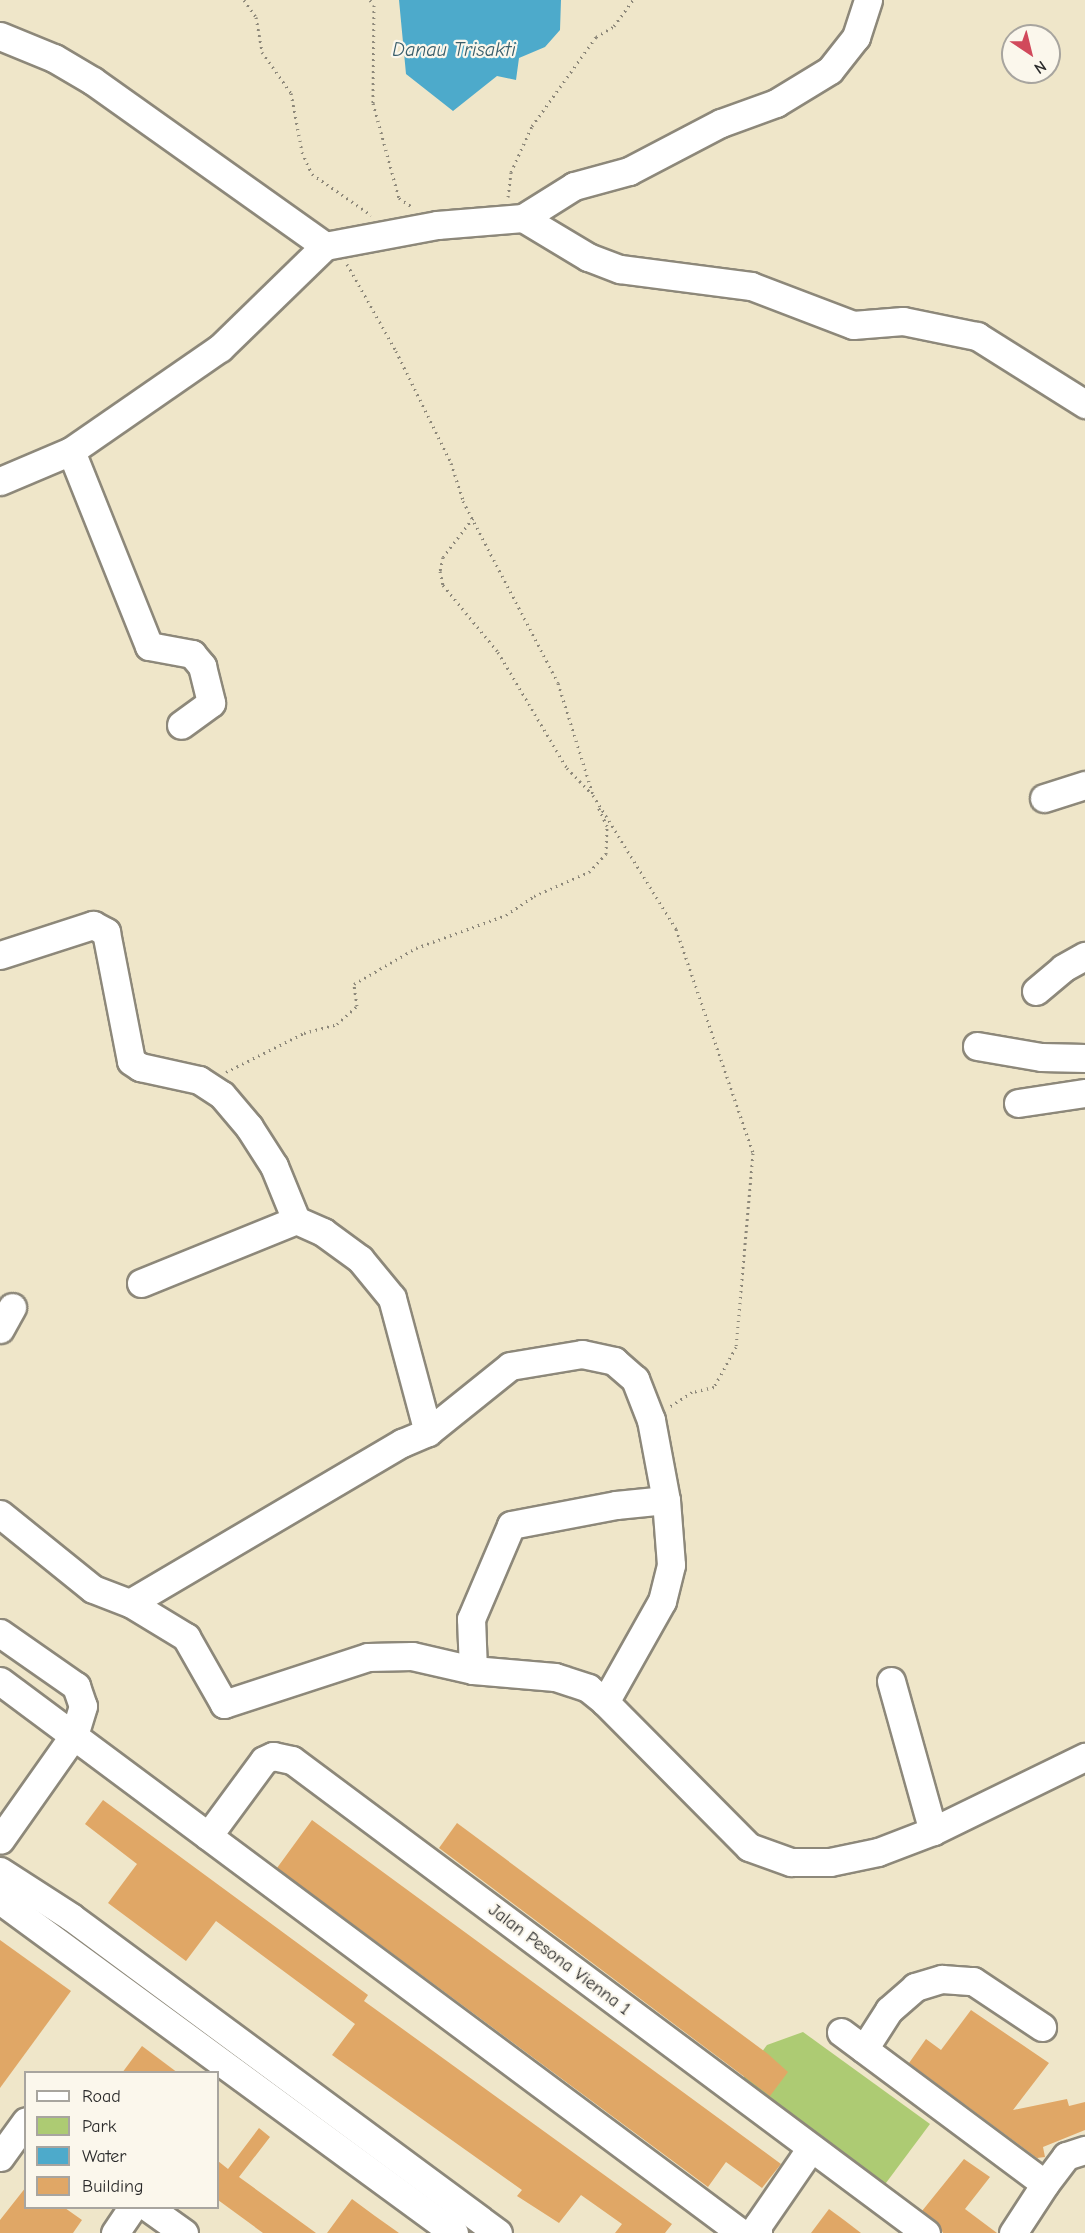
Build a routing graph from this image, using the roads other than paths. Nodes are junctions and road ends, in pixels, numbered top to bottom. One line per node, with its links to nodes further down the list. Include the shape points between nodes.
1 (868, 0): 3 (street, via 856,37 830,70 776,103 722,123 629,171 574,186)
2 (0, 36): 4 (street, via 54,58 120,99)
3 (523, 218): 4 (street, via 437,225); 5 (street, via 588,257 620,269 751,286 853,325 903,321 977,336)
4 (325, 246): 6 (street, via 220,348)
5 (1085, 405)
6 (70, 451): 7 (street); 8 (street, via 149,646 192,654 202,666 211,703)
7 (0, 481)
8 (181, 725)
9 (1085, 785): 10 (street)
10 (1044, 798)
11 (0, 955): 18 (street, via 93,925 106,932 131,1061 140,1067 203,1082 222,1095 249,1126 274,1167)
12 (1085, 956): 13 (street, via 1063,968)
13 (1036, 991)
14 (977, 1046): 15 (street, via 1041,1057)
15 (1085, 1058)
16 (1085, 1093): 17 (street)
17 (1018, 1104)
18 (296, 1220): 19 (street); 20 (street, via 323,1232 360,1259 392,1298)
19 (141, 1283)
20 (428, 1432): 21 (street, via 510,1366 582,1354 614,1361 635,1379 651,1420); 23 (street, via 402,1443)
21 (666, 1500): 25 (street, via 571,1512 511,1525 471,1619); 28 (street, via 671,1564 663,1601)
22 (0, 1514): 23 (street, via 93,1589)
23 (130, 1603): 25 (street, via 186,1637 224,1704 368,1657 412,1656)
24 (0, 1633): 29 (street, via 76,1686 83,1706)
25 (473, 1670): 28 (street, via 555,1677 588,1688)
26 (0, 1681): 29 (street)
27 (891, 1681): 31 (street)
28 (605, 1701): 31 (street, via 749,1847 791,1862 830,1862 879,1852)
29 (74, 1735): 32 (street); 33 (street)
30 (1085, 1757): 31 (street)
31 (933, 1831)
32 (208, 1836): 40 (street, Jalan Pesona Vienna 1, via 264,1760 273,1756 292,1760); 48 (street)
33 (0, 1840)
34 (0, 1871): 46 (street, via 71,1917)
35 (0, 1900): 46 (street)
36 (1041, 2027): 38 (street, via 973,1981 942,1978 915,1987 889,2010)
37 (841, 2032): 38 (street)
38 (864, 2049): 43 (street)
39 (24, 2123): 42 (street)
40 (811, 2148): 48 (street); 51 (street, Jalan Pesona Vienna 1)
41 (1085, 2150): 43 (street, via 1066,2156)
42 (0, 2157)
43 (1045, 2184): 52 (street)
44 (131, 2209): 49 (street)
45 (150, 2209): 50 (street)
46 (445, 2223): 47 (street)
47 (481, 2228)
48 (745, 2231)
49 (116, 2233)
50 (184, 2233)
51 (926, 2233)
52 (1013, 2233)

